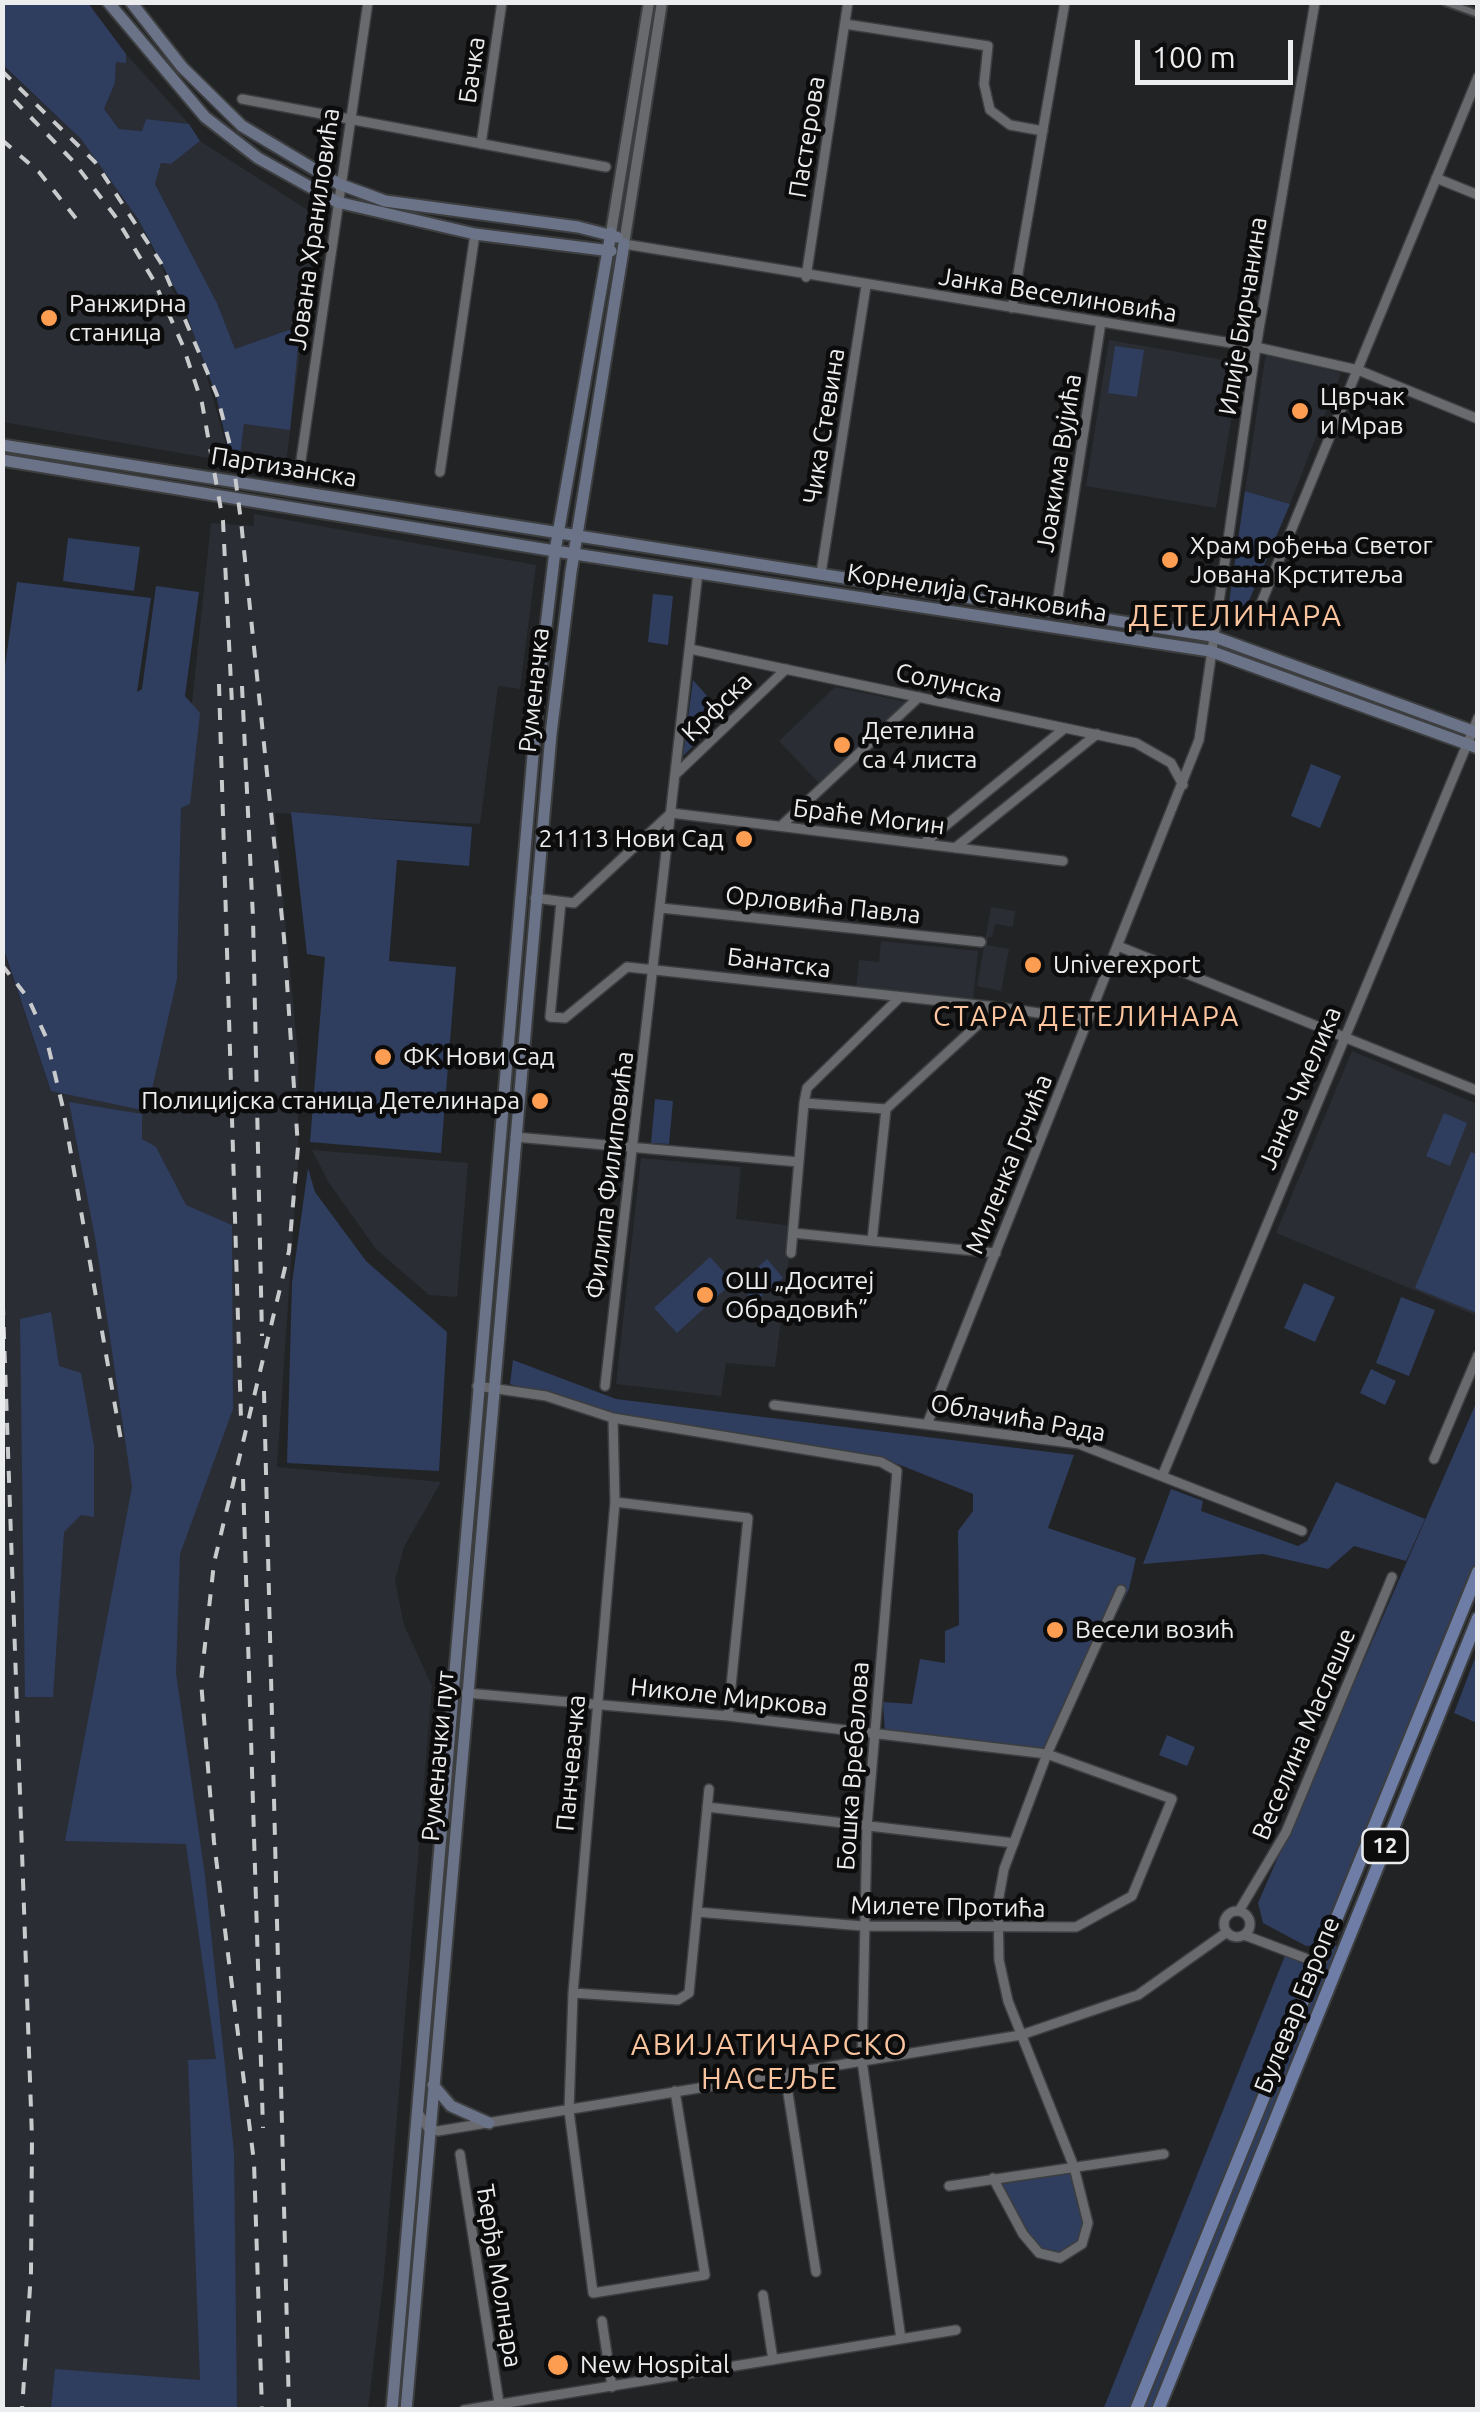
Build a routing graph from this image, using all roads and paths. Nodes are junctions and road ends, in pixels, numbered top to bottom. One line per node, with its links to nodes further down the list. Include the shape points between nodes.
1 (108, 2): 22 (main road, via 216,127)
2 (131, 2): 20 (main road, via 182,67 242,126)
3 (368, 2): 15 (street, Јована Храниловића)
4 (502, 2): 17 (street, Бачка)
5 (648, 2): 23 (street, Руменачка)
6 (662, 2): 25 (street, Руменачка)
7 (848, 2): 12 (street, Пастерова)
8 (1065, 2): 16 (street)
9 (1316, 2): 31 (street, Илије Бирчанина)
10 (1445, 2): 11 (street)
11 (1478, 14)
12 (845, 24): 16 (street, via 988,46 984,84 990,110 1010,125); 27 (street, Пастерова)
13 (1478, 77): 19 (street)
14 (242, 100): 15 (street)
15 (349, 121): 17 (street); 20 (street, Јована Храниловића)
16 (1044, 131): 29 (street)
17 (481, 144): 18 (street)
18 (606, 166)
19 (1436, 178): 21 (street); 32 (street)
20 (339, 184): 22 (street, Јована Храниловића); 23 (main road, via 385,201)
21 (1478, 195)
22 (337, 202): 24 (main road); 36 (street, Јована Храниловића)
23 (611, 233): 25 (main road); 26 (main road, Руменачка)
24 (475, 234): 26 (main road); 37 (street)
25 (624, 244): 26 (main road); 27 (street, Јанка Веселиновића); 39 (main road, Руменачка)
26 (608, 251): 38 (main road, Руменачка)
27 (806, 277): 28 (street, Јанка Веселиновића)
28 (866, 286): 29 (street, Јанка Веселиновића); 43 (street, Чика Стевина)
29 (1012, 308): 30 (street, Јанка Веселиновића)
30 (1101, 322): 31 (street, Јанка Веселиновића); 45 (street, Јоакима Вујића)
31 (1256, 347): 32 (street, Јанка Веселиновића); 47 (street, Илије Бирчанина)
32 (1358, 370): 33 (street, Јанка Веселиновића); 44 (street)
33 (1478, 419)
34 (2, 444): 38 (main road, Партизанска)
35 (2, 460): 40 (main road, Партизанска)
36 (301, 460)
37 (440, 472)
38 (558, 532): 39 (main road, Партизанска); 40 (main road, Руменачка)
39 (577, 534): 41 (main road, Руменачка); 43 (main road, Корнелија Станковића)
40 (556, 551): 41 (main road, Партизанска); 85 (main road, Руменачка)
41 (574, 554): 42 (main road, Корнелија Станковића); 64 (main road, Руменачка)
42 (698, 572): 48 (street, Филипа Филиповића); 49 (main road, Корнелија Станковића)
43 (822, 573): 45 (main road, Корнелија Станковића)
44 (1260, 606): 46 (street)
45 (1056, 610): 47 (main road, Корнелија Станковића)
46 (1250, 626)
47 (1212, 636): 49 (street, Миленка Грчића); 54 (main road, Корнелија Станковића)
48 (690, 648): 50 (street, Солунска); 57 (street, Филипа Филиповића)
49 (1210, 651): 56 (main road, Корнелија Станковића); 58 (street, Миленка Грчића, via 1199,740)
50 (786, 669): 51 (street, Солунска); 57 (street, Крфска)
51 (920, 697): 53 (street, Солунска); 60 (street)
52 (1478, 718): 54 (street, Јанка Чмелика)
53 (1065, 728): 55 (street, Солунска); 61 (street)
54 (1474, 732): 56 (street, Јанка Чмелика)
55 (1096, 734): 58 (street, Солунска, via 1155,752); 62 (street)
56 (1472, 746): 73 (street, Јанка Чмелика)
57 (675, 774): 59 (street, Филипа Филиповића)
58 (1183, 785): 68 (street, Миленка Грчића)
59 (671, 813): 60 (street, Браће Могин); 65 (street, via 574,903); 66 (street, Филипа Филиповића)
60 (781, 826): 61 (street, Браће Могин)
61 (923, 844): 62 (street, Браће Могин)
62 (955, 848): 63 (street, Браће Могин)
63 (1063, 861)
64 (535, 898): 65 (street); 77 (main road, Руменачка)
65 (561, 902): 69 (street, via 550,1017 565,1018 626,967)
66 (660, 908): 67 (street, Орловића Павла); 69 (street, Филипа Филиповића)
67 (981, 942)
68 (1118, 946): 72 (street, Миленка Грчића); 73 (street)
69 (654, 969): 70 (street, Банатска); 78 (street, Филипа Филиповића)
70 (899, 998): 71 (street, Банатска); 75 (street, via 807,1088)
71 (997, 1008): 72 (street, Банатска); 76 (street)
72 (1088, 1020): 82 (street, Миленка Грчића)
73 (1344, 1036): 74 (street); 92 (street, Јанка Чмелика)
74 (1478, 1092)
75 (804, 1103): 76 (street); 79 (street)
76 (886, 1109): 81 (street)
77 (515, 1136): 78 (street); 87 (main road, Руменачка)
78 (634, 1148): 79 (street); 86 (street, Филипа Филиповића)
79 (799, 1162): 80 (street)
80 (794, 1234): 81 (street); 83 (street)
81 (872, 1241): 82 (street)
82 (996, 1252): 90 (street, Миленка Грчића)
83 (792, 1253)
84 (1478, 1355): 91 (street)
85 (477, 1386): 87 (street); 123 (main road, Руменачки пут)
86 (606, 1386)
87 (494, 1387): 89 (street); 99 (main road, Руменачки пут)
88 (774, 1405): 90 (street, Облачића Рада)
89 (613, 1418): 93 (street, Панчевачка); 102 (street, Бошка Вребалова, via 893,1466 898,1475)
90 (928, 1422): 92 (street, Облачића Рада, via 1078,1444)
91 (1434, 1459)
92 (1163, 1474): 94 (street, Облачића Рада)
93 (615, 1502): 100 (street, Панчевачка); 101 (street, via 748,1518)
94 (1302, 1532)
95 (1478, 1572): 114 (main road, Булевар Европе / 12)
96 (1392, 1576): 108 (street, Веселина Маслеше, via 1298,1805)
97 (1121, 1590): 103 (street)
98 (1478, 1618): 144 (main road, Булевар Европе / 12)
99 (466, 1693): 100 (street, Николе Миркова); 121 (main road, Руменачки пут)
100 (596, 1703): 101 (street, Николе Миркова); 117 (street, Панчевачка)
101 (728, 1716): 102 (street, Николе Миркова)
102 (876, 1733): 103 (street, Николе Миркова); 106 (street, Бошка Вребалова)
103 (1047, 1754): 107 (street); 111 (street, Милете Протића, via 1172,1799 1144,1871 1120,1906 1076,1926)
104 (709, 1789): 105 (street)
105 (707, 1807): 106 (street); 109 (street)
106 (867, 1826): 107 (street); 110 (street, Бошка Вребалова)
107 (1014, 1843): 111 (street, via 1001,1881)
108 (1244, 1910): 112 (street, Веселина Маслеше, via 1226,1918); 113 (street)
109 (696, 1912): 110 (street, Милете Протића); 117 (street, via 686,1997)
110 (862, 1926): 111 (street, Милете Протића); 119 (street, Бошка Вребалова)
111 (997, 1928): 118 (street, via 1008,2001)
112 (1227, 1932): 113 (street); 118 (street, via 1138,1994)
113 (1249, 1934): 115 (street)
114 (1326, 1948): 115 (street, Булевар Европе); 116 (main road, Булевар Европе / 12)
115 (1305, 1958): 116 (street, Булевар Европе)
116 (1316, 1975): 143 (main road, Булевар Европе / 12)
117 (572, 1993): 124 (street, Панчевачка)
118 (1021, 2035): 119 (street); 129 (street)
119 (862, 2061): 120 (street); 136 (street, Бошка Вребалова)
120 (785, 2074): 122 (street); 132 (street)
121 (433, 2085): 125 (main road, via 451,2106); 126 (main road, Руменачки пут)
122 (675, 2091): 124 (street); 124 (street, Панчевачка, via 705,2275 593,2293)
123 (416, 2104): 126 (street); 140 (main road, Руменачки пут)
124 (569, 2111): 125 (street)
125 (490, 2123): 126 (street)
126 (428, 2128): 141 (main road, Руменачки пут)
127 (460, 2154): 139 (street, Ђерђа Молнара)
128 (1164, 2154): 129 (street)
129 (1074, 2167): 130 (street); 130 (street, via 1088,2228 1079,2248 1060,2258 1031,2246)
130 (994, 2178): 131 (street)
131 (949, 2186)
132 (816, 2272)
133 (763, 2294): 137 (street)
134 (602, 2321): 138 (street)
135 (956, 2330): 136 (street)
136 (901, 2339): 137 (street)
137 (773, 2360): 138 (street)
138 (612, 2386): 139 (street)
139 (499, 2403): 142 (street)
140 (392, 2410)
141 (406, 2410)
142 (464, 2410)
143 (1136, 2410)
144 (1158, 2410)

